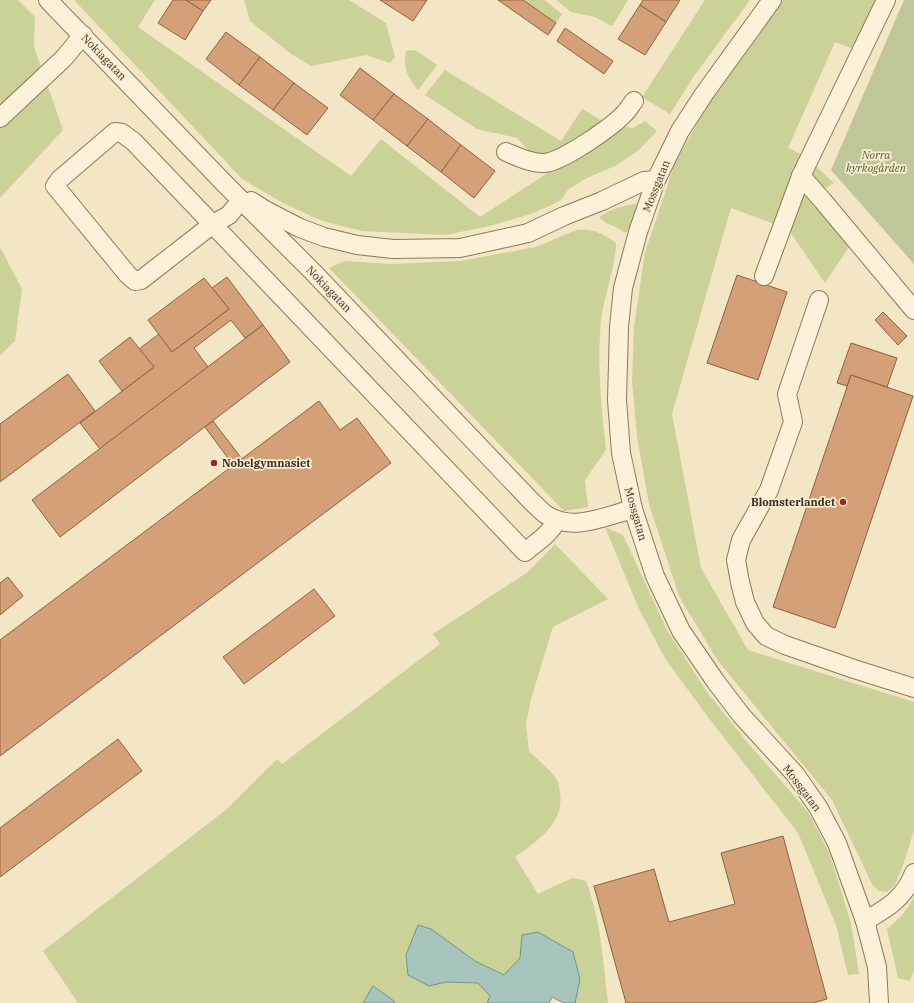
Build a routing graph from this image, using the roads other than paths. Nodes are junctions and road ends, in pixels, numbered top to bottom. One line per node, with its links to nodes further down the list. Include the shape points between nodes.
1 (48, 0): 4 (street, Nokiagatan)
2 (772, 0): 9 (street, Mossgatan, via 680,131)
3 (886, 0): 8 (street)
4 (83, 35): 6 (street, via 64,58); 10 (street, Nokiagatan)
5 (634, 101): 7 (street, via 612,124 568,155 544,163 526,160)
6 (0, 118)
7 (506, 152)
8 (801, 176): 13 (street); 15 (street)
9 (656, 180): 10 (street, via 644,181 528,233 460,248 393,250 357,245 300,228 265,210); 16 (street, Mossgatan, via 638,232 623,288 619,327 617,400 621,453)
10 (225, 184): 11 (street, Nokiagatan)
11 (241, 200): 12 (street, via 229,215); 17 (street, Nokiagatan, via 533,503)
12 (213, 224): 12 (street, via 134,142 122,133 115,132 55,186 135,281 141,280); 17 (street, via 525,552 548,533)
13 (764, 276)
14 (820, 300): 18 (street, via 788,394 793,422 769,490 741,540 736,560 740,582 745,602 755,623 766,636 785,645)
15 (914, 310)
16 (633, 509): 17 (street, Nokiagatan, via 588,522 570,523); 20 (street, Mossgatan, via 655,576 681,631 741,715 795,774 818,807 838,843)
17 (557, 520)
18 (914, 688)
19 (914, 873): 20 (street, via 904,893 894,904)
20 (865, 921): 21 (street, Mossgatan, via 877,967)
21 (879, 1003)

